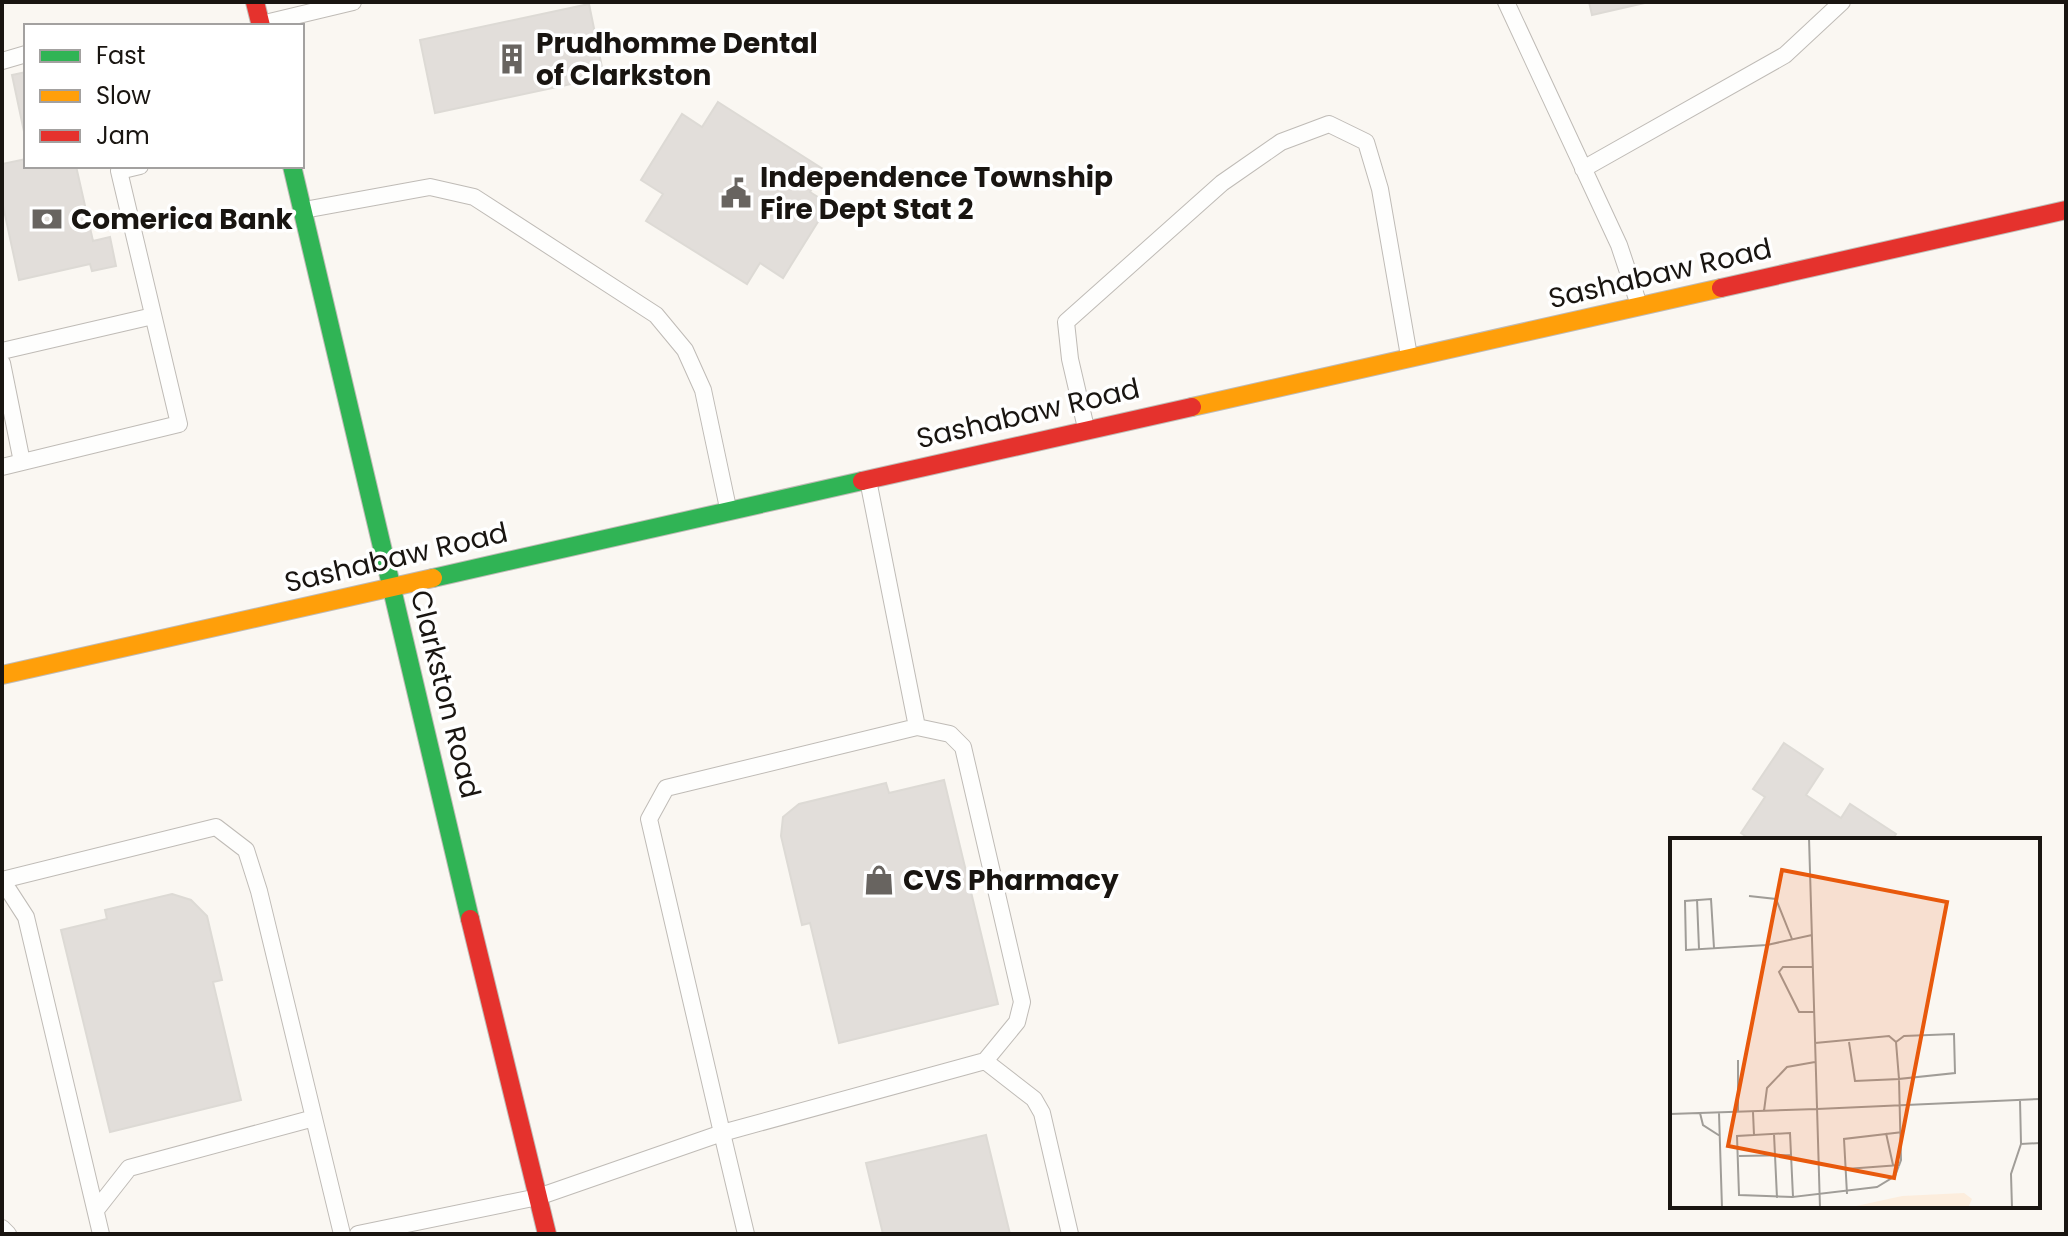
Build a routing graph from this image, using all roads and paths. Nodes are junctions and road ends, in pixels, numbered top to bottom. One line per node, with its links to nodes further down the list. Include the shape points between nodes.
1 (255, 2): 5 (main road)
2 (353, 2): 6 (lane)
3 (1506, 2): 11 (lane)
4 (1842, 2): 11 (lane, via 1785,55)
5 (260, 24)
6 (264, 24)
7 (24, 55): 8 (lane)
8 (2, 61)
9 (118, 168): 15 (lane)
10 (292, 168): 12 (main road, Clarkston Road)
11 (1583, 169): 14 (lane, via 1619,245)
12 (302, 210): 23 (lane, via 430,187 474,197 656,315 685,350 703,390); 24 (main road, Clarkston Road)
13 (2066, 210): 14 (main road, Sashabaw Road)
14 (1639, 306): 17 (main road, Sashabaw Road)
15 (153, 316): 16 (lane); 20 (lane, via 179,424)
16 (2, 351)
17 (1409, 358): 19 (main road, Sashabaw Road); 19 (lane, via 1380,189 1366,142 1329,124 1281,142 1222,183 1066,322)
18 (2, 363): 20 (lane)
19 (1086, 429): 22 (main road, Sashabaw Road)
20 (22, 462): 21 (lane)
21 (2, 467)
22 (868, 478): 23 (main road, Sashabaw Road); 26 (lane)
23 (728, 510): 24 (main road, Sashabaw Road)
24 (390, 587): 25 (main road, Sashabaw Road); 31 (main road, Clarkston Road)
25 (2, 675)
26 (917, 727): 28 (lane, via 950,734 963,747 1022,1002 1017,1022); 30 (lane, via 666,788 649,819)
27 (2, 880): 29 (lane, via 216,827 246,850); 32 (lane, via 26,917)
28 (985, 1061): 30 (lane); 40 (lane, via 1034,1099 1042,1113)
29 (314, 1118): 32 (lane, via 129,1168); 36 (lane)
30 (722, 1133): 31 (lane); 39 (lane)
31 (538, 1197): 37 (lane); 38 (main road, Clarkston Road)
32 (96, 1210): 35 (lane)
33 (2, 1228): 34 (lane)
34 (8, 1234)
35 (101, 1234)
36 (342, 1234)
37 (358, 1234)
38 (547, 1234)
39 (746, 1234)
40 (1070, 1234)

